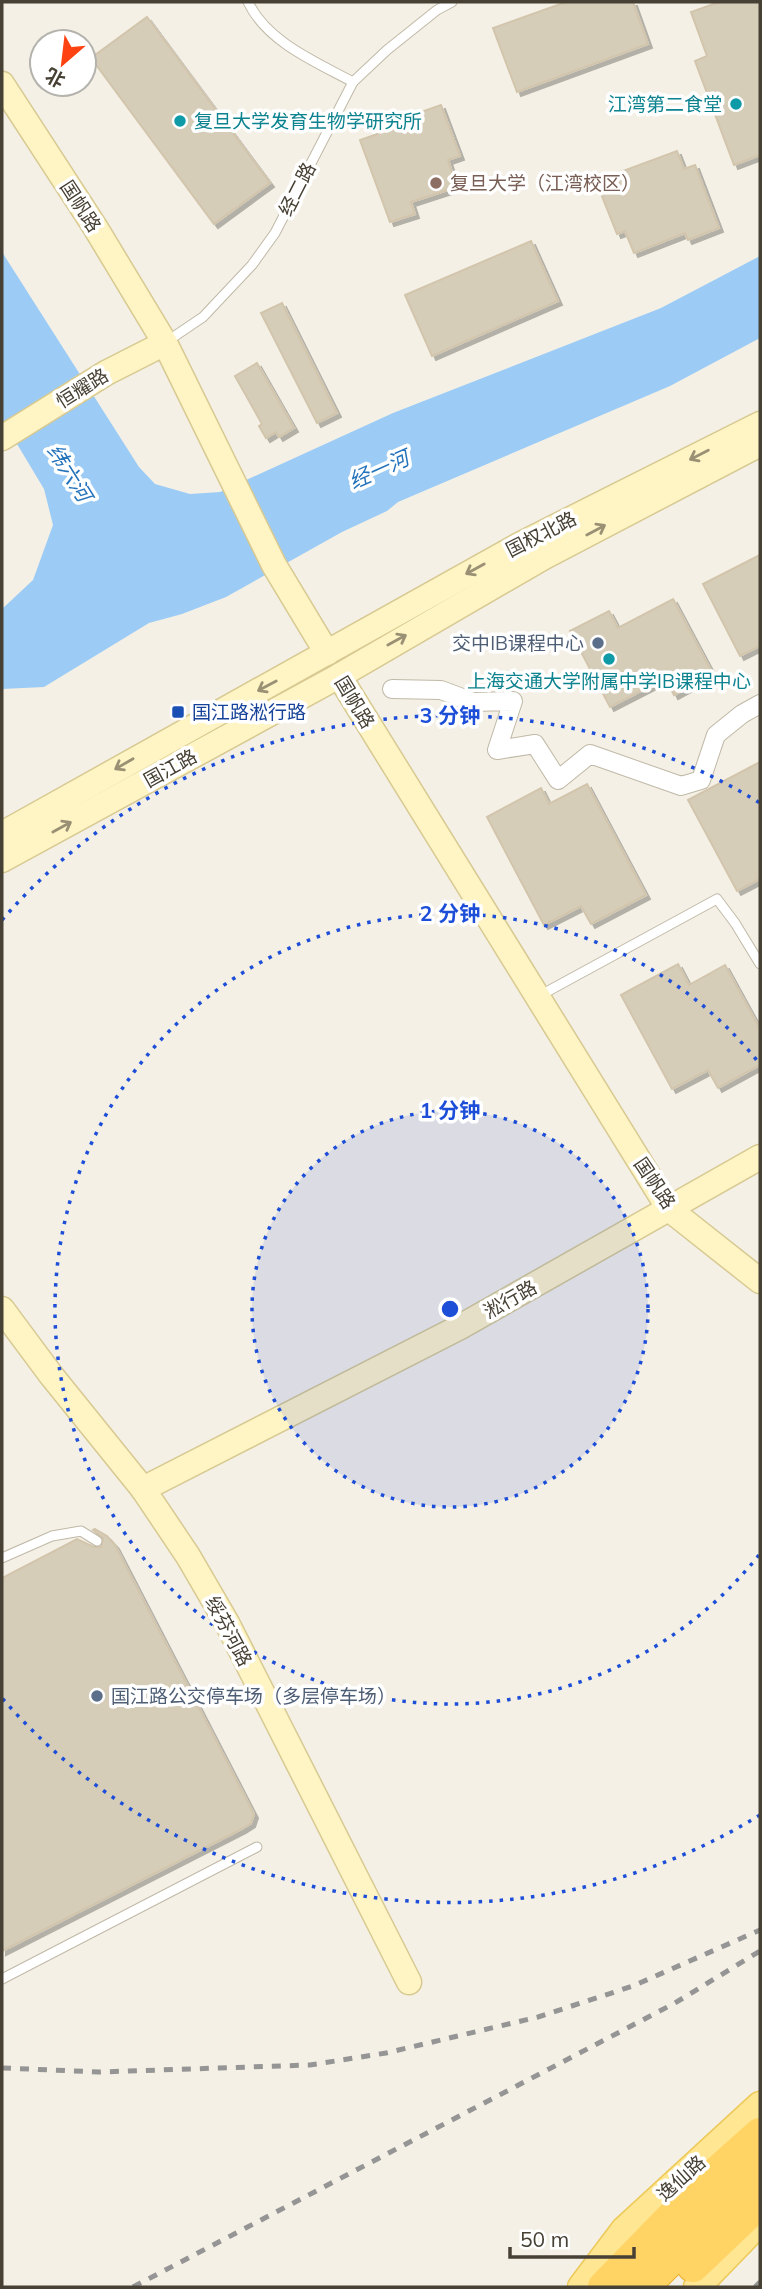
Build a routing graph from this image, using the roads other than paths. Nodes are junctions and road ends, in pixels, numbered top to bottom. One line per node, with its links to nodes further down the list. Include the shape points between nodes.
1 (248, 2): 3 (lane, via 278,37)
2 (452, 2): 3 (lane, 经二路, via 387,50)
3 (353, 82): 5 (lane, 经二路, via 275,233 252,265 203,317)
4 (2, 84): 5 (street, 国帆路)
5 (164, 343): 7 (street, 恒耀路); 9 (street, 国帆路, via 274,565)
6 (760, 424): 9 (street, 国权北路, one-way to 9, via 521,544)
7 (2, 438)
8 (760, 444): 10 (street, 国权北路, one-way to 8, via 544,557)
9 (327, 653): 10 (street, 国帆路); 13 (street, 国江路, one-way to 13)
10 (339, 676): 14 (street, 国江路, one-way to 10); 16 (street, 国帆路)
11 (392, 689): 12 (street, via 441,690 473,702 513,701 497,750 535,744 558,780 590,754 681,786 701,780 716,735)
12 (760, 704)
13 (2, 834)
14 (2, 860)
15 (760, 964): 16 (lane, via 717,899)
16 (538, 997): 18 (street, 国帆路)
17 (760, 1157): 18 (street, 淞行路)
18 (669, 1209): 19 (street, 国帆路); 21 (street, 淞行路, via 460,1327)
19 (760, 1281)
20 (2, 1309): 21 (street, 绥芬河路)
21 (143, 1489): 26 (street, 绥芬河路, via 227,1623)
22 (97, 1541): 23 (lane, via 81,1531 52,1536)
23 (2, 1558)
24 (257, 1847): 25 (lane)
25 (2, 1979)
26 (410, 1982)
27 (760, 2105): 33 (main road, 逸仙路, via 624,2230)
28 (760, 2134): 34 (highway, via 706,2182)
29 (760, 2173): 35 (highway)
30 (760, 2180): 36 (main road)
31 (760, 2202): 37 (highway)
32 (760, 2221): 38 (main road)
33 (581, 2287)
34 (604, 2287)
35 (643, 2287)
36 (651, 2287)
37 (673, 2287)
38 (697, 2287)

